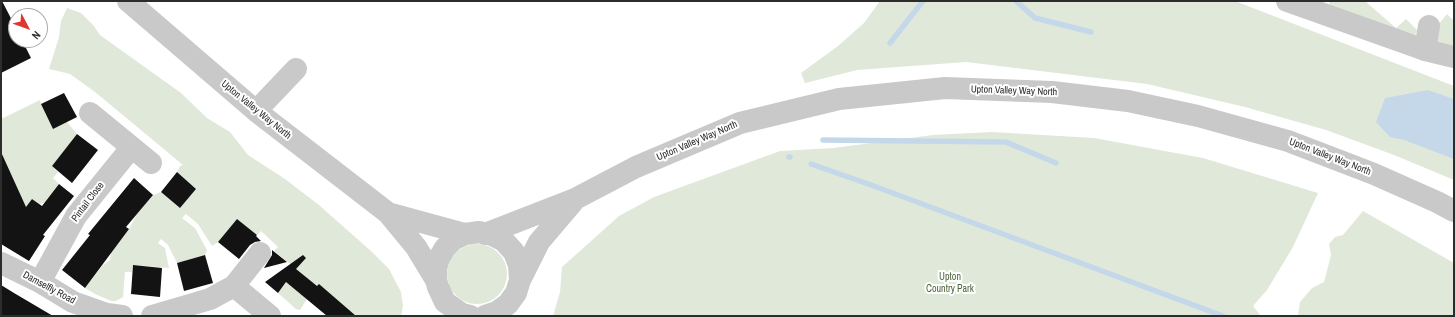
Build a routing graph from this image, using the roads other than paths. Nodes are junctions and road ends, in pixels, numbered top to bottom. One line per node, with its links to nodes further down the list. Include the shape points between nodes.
1 (128, 1): 8 (street, Upton Valley Way North)
2 (1287, 1): 3 (street)
3 (1320, 7): 5 (street)
4 (1429, 26): 5 (street)
5 (1425, 50): 6 (street)
6 (1454, 58)
7 (296, 69): 8 (street)
8 (256, 110): 14 (street, Upton Valley Way North)
9 (90, 113): 10 (street)
10 (131, 148): 11 (street); 20 (street, Pintail Close, via 76,216)
11 (151, 163)
12 (575, 199): 13 (street, Upton Valley Way North, via 636,167 740,123 839,99 945,88 1052,92 1128,101 1198,116 1288,141 1374,174); 15 (street, Upton Valley Way North); 19 (street, Upton Valley Way North, via 539,242)
13 (1454, 212)
14 (388, 213): 15 (street, Upton Valley Way North); 18 (street, Upton Valley Way North, via 416,247)
15 (475, 234): 18 (street, via 453,240 445,248 436,268); 19 (street, via 492,235 504,241 514,252 519,265)
16 (260, 253): 21 (street)
17 (1, 263): 20 (street, Damselfly Road)
18 (436, 280): 22 (street, Upton Valley Way North, via 445,302)
19 (520, 280): 26 (street, Upton Valley Way North, via 516,293 508,304 497,312)
20 (40, 282): 23 (street, Damselfly Road, via 73,302 107,314)
21 (234, 286): 24 (street, via 210,299); 25 (street)
22 (456, 313)
23 (122, 316)
24 (152, 316)
25 (270, 316)
26 (485, 316)

